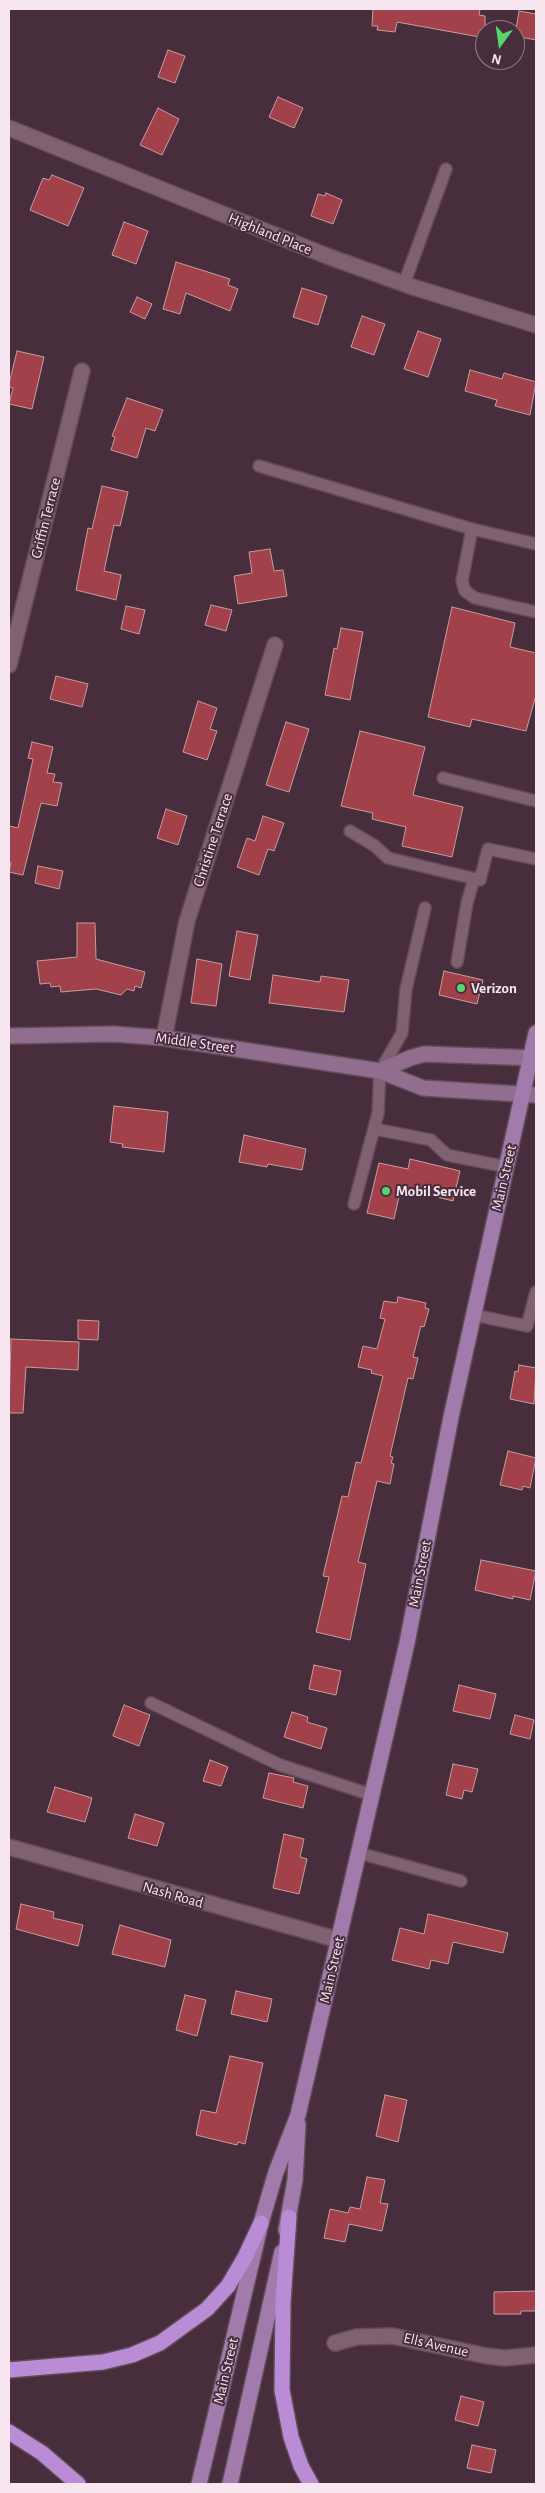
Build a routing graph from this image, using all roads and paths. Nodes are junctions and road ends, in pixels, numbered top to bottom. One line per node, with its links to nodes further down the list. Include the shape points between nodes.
1 (9, 128): 3 (street, Highland Place, via 296,245)
2 (446, 169): 3 (lane)
3 (404, 284): 4 (street, Highland Place)
4 (536, 324)
5 (82, 371): 11 (street, Griffin Terrace)
6 (258, 466): 7 (lane)
7 (472, 529): 8 (lane); 9 (lane, via 462,581 465,591 474,598)
8 (536, 544)
9 (536, 612)
10 (275, 645): 21 (street, Christine Terrace, via 187,921)
11 (9, 665)
12 (443, 778): 13 (lane)
13 (536, 801)
14 (350, 832): 16 (lane, via 376,846 388,858)
15 (536, 859): 16 (lane, via 488,849 480,880)
16 (474, 879): 18 (lane)
17 (425, 908): 23 (lane, via 406,989 402,1033)
18 (457, 962)
19 (536, 1033): 22 (main road, Main Street)
20 (9, 1036): 21 (main road, Middle Street, via 114,1034)
21 (164, 1038): 23 (main road, Middle Street)
22 (534, 1058): 23 (main road, via 424,1054); 24 (main road, Main Street)
23 (380, 1071): 24 (main road, Middle Street, via 423,1088); 25 (lane)
24 (530, 1094): 26 (main road, Main Street)
25 (375, 1129): 26 (lane, via 431,1140 447,1155); 27 (lane)
26 (507, 1167): 29 (main road, Main Street)
27 (354, 1204)
28 (536, 1292): 29 (lane, via 527,1326)
29 (474, 1315): 31 (main road, Main Street, via 407,1643)
30 (151, 1703): 31 (lane, via 280,1765)
31 (372, 1795): 33 (main road, Main Street)
32 (9, 1847): 35 (street, Nash Road)
33 (358, 1853): 34 (lane); 35 (main road, Main Street)
34 (461, 1881)
35 (338, 1940): 36 (main road, Main Street)
36 (298, 2114): 37 (main road, Main Street, via 297,2160); 38 (main road, Main Street)
37 (289, 2217): 45 (main road, Main Street); 46 (highway, via 281,2336 282,2390 291,2437)
38 (261, 2223): 41 (highway, via 228,2286 195,2318 160,2343 132,2355 103,2362); 44 (main road, Main Street)
39 (335, 2343): 40 (street, Ells Avenue, via 366,2336 392,2336 487,2356)
40 (536, 2355)
41 (9, 2370)
42 (9, 2432): 43 (highway, via 42,2453)
43 (78, 2484)
44 (199, 2484)
45 (230, 2484)
46 (311, 2484)

